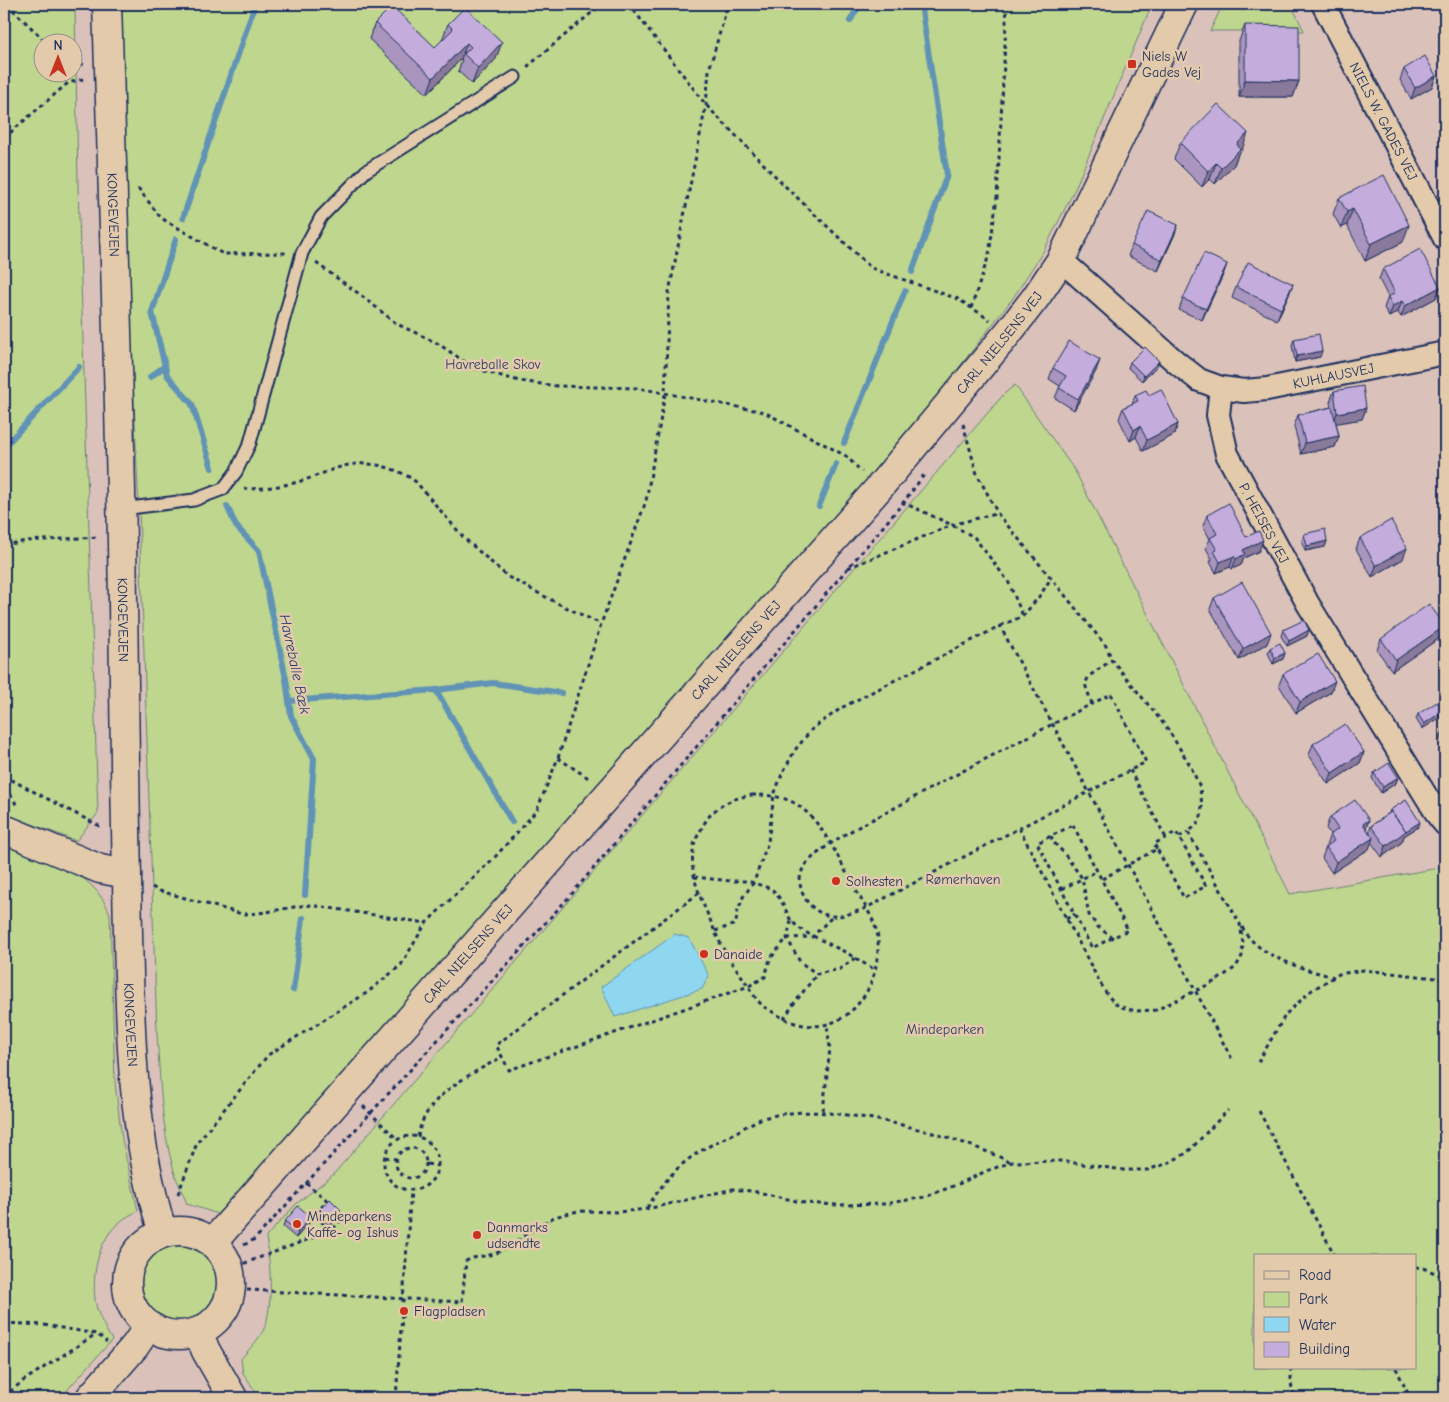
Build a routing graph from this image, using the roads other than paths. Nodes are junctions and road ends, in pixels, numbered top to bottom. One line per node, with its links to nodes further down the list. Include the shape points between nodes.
1 (107, 4): 9 (street, KONGEVEJEN)
2 (1184, 4): 6 (street, CARL NIELSENS VEJ)
3 (1323, 4): 5 (street, NIELS W. GADES VEJ)
4 (515, 77): 9 (lane, via 366,172 321,217 302,254 250,443 236,472 223,489 194,500)
5 (1445, 239)
6 (1061, 260): 8 (street, via 1176,362 1199,380); 14 (street, CARL NIELSENS VEJ, via 1008,332 878,489 609,793)
7 (1445, 353): 8 (street, KUHLAUSVEJ, via 1267,389)
8 (1221, 388): 10 (street, P. HEISES VEJ, via 1218,415 1228,454 1308,604)
9 (122, 508): 12 (street, KONGEVEJEN)
10 (1445, 824)
11 (4, 829): 12 (street, via 100,869)
12 (126, 874): 13 (street, KONGEVEJEN, via 133,1081 139,1133)
13 (162, 1233): 14 (street, via 189,1232 201,1236); 15 (street, via 138,1249 126,1275 130,1304)
14 (224, 1265): 16 (street, via 228,1302 211,1325)
15 (148, 1327): 16 (street, via 183,1336); 17 (street)
16 (198, 1332): 18 (street)
17 (90, 1398)
18 (233, 1398)

